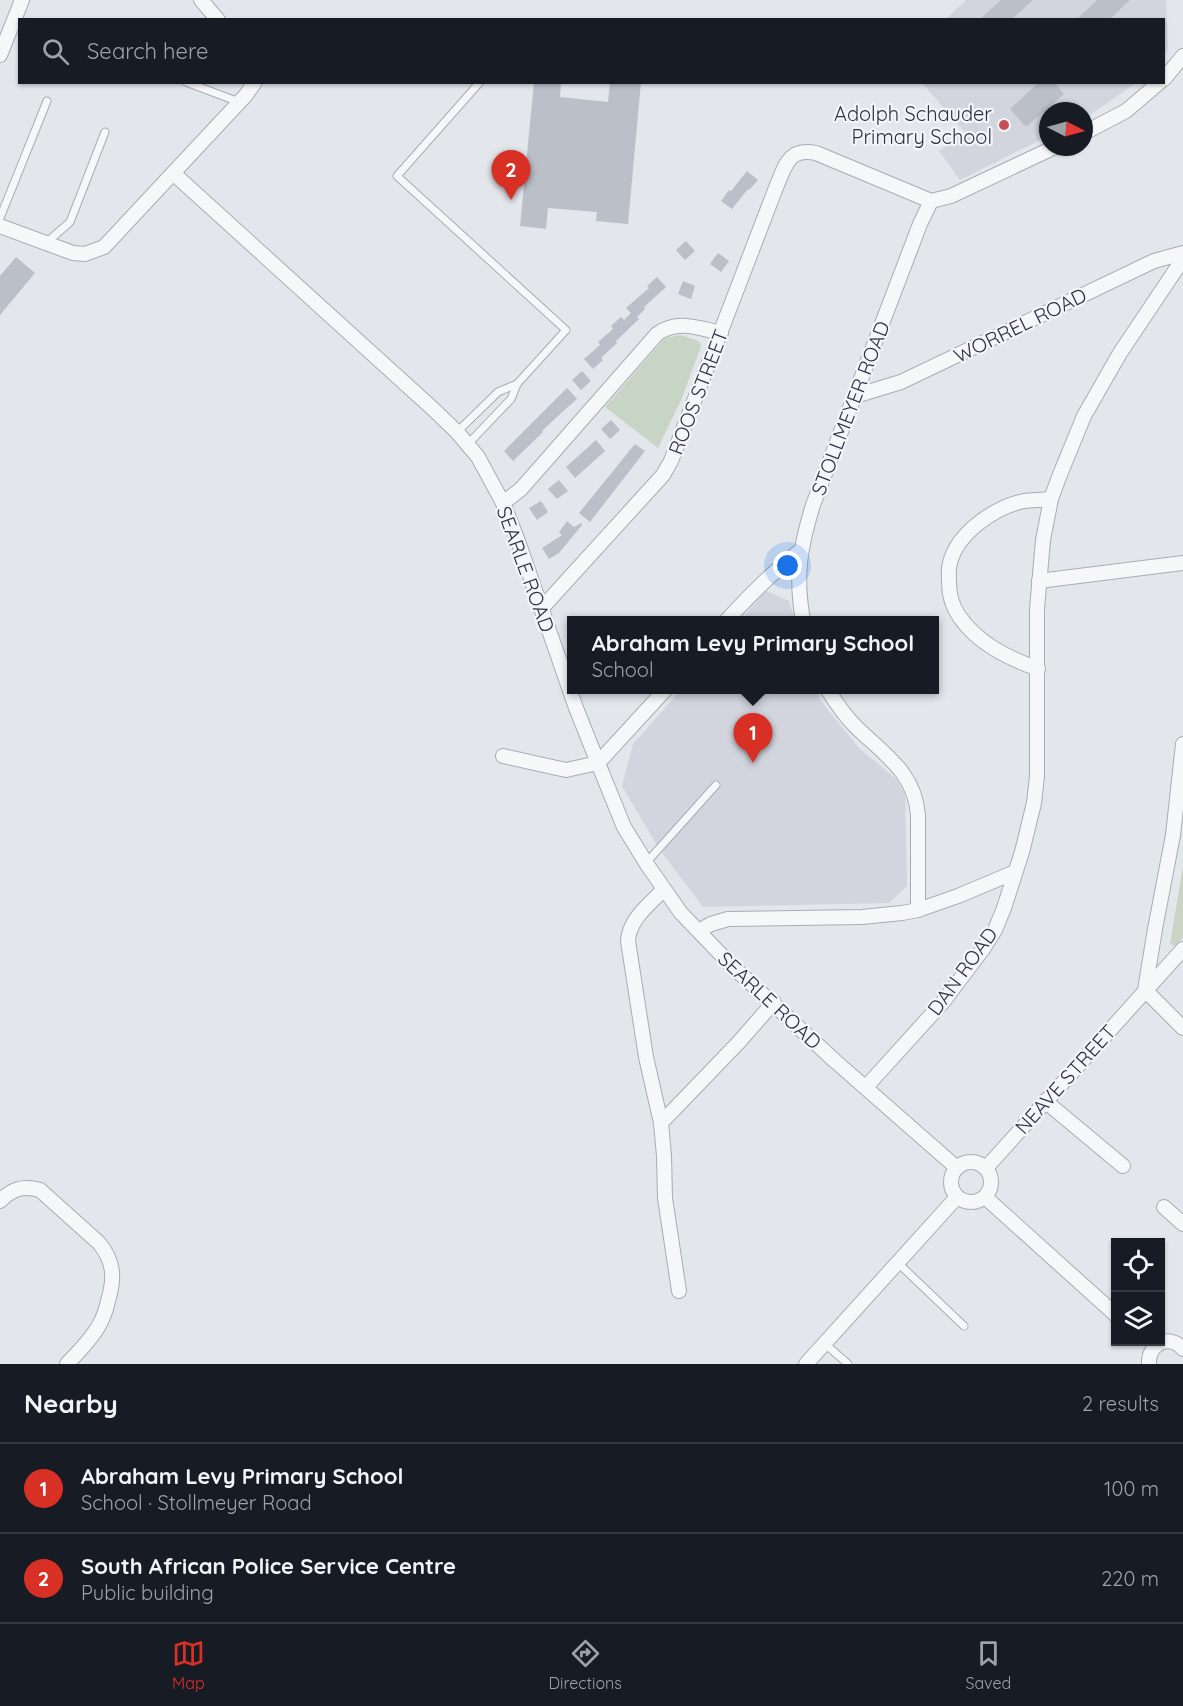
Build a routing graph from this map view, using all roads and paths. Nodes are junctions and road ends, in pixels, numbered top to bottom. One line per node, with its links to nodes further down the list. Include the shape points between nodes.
1 (22, 0): 4 (street)
2 (207, 2): 3 (street)
3 (217, 18)
4 (0, 55)
5 (1183, 56): 6 (street)
6 (1165, 78)
7 (191, 84): 12 (lane)
8 (253, 84): 12 (street)
9 (478, 84): 24 (lane, via 396,176 566,330)
10 (1158, 84): 13 (street, via 1126,111)
11 (47, 101): 18 (lane)
12 (239, 102): 16 (street)
13 (1093, 128)
14 (105, 132): 20 (lane, via 70,222)
15 (1039, 155): 17 (street, via 951,196)
16 (173, 173): 20 (street, via 101,249 78,254); 26 (street, SEARLE ROAD)
17 (931, 201): 23 (street, ROOS STREET, via 825,156 808,151 795,154 786,163); 25 (street, STOLLMEYER ROAD)
18 (0, 218)
19 (0, 226): 20 (street)
20 (46, 243)
21 (1183, 253): 25 (street, WORREL ROAD, via 1154,261 901,382)
22 (1183, 259): 28 (street, DAN ROAD, via 1120,353 1084,416)
23 (721, 333): 29 (street, via 682,325 657,334 521,489); 33 (street, ROOS STREET, via 663,475)
24 (517, 384): 26 (lane, via 498,392); 27 (lane, via 511,399)
25 (855, 396): 30 (street, STOLLMEYER ROAD, via 813,505)
26 (457, 432): 27 (street, SEARLE ROAD)
27 (468, 444): 29 (street, SEARLE ROAD)
28 (1051, 500): 32 (street, DAN ROAD); 36 (street, via 1022,502 984,519 958,544 949,574 952,603 964,624 1005,656)
29 (503, 503): 33 (street, SEARLE ROAD)
30 (800, 551): 34 (street, via 751,593); 35 (street, STOLLMEYER ROAD, via 798,579)
31 (1183, 563): 32 (street)
32 (1039, 581): 36 (street, DAN ROAD)
33 (541, 609): 37 (street, SEARLE ROAD)
34 (731, 616)
35 (802, 616)
36 (1038, 669): 46 (street, DAN ROAD, via 1034,803)
37 (567, 683)
38 (571, 694): 43 (street, SEARLE ROAD)
39 (661, 694): 43 (street)
40 (831, 694): 48 (street, via 914,790 918,815)
41 (1183, 744): 51 (street, via 1173,835)
42 (503, 756): 43 (street, via 566,770)
43 (598, 763): 45 (street, SEARLE ROAD, via 624,827)
44 (716, 785): 45 (lane)
45 (646, 863): 47 (street, SEARLE ROAD)
46 (1015, 872): 48 (street); 54 (street, DAN ROAD, via 1004,908 983,950 943,1002)
47 (664, 889): 49 (street, SEARLE ROAD); 56 (street, via 633,922 628,935 646,1058)
48 (918, 910): 49 (street, via 862,917 728,919)
49 (699, 931): 52 (street, SEARLE ROAD)
50 (1183, 949): 51 (street, NEAVE STREET)
51 (1145, 990): 53 (street); 55 (street, NEAVE STREET)
52 (774, 1002): 54 (street, SEARLE ROAD); 56 (street)
53 (1183, 1028)
54 (866, 1087): 58 (street, SEARLE ROAD)
55 (1046, 1101): 57 (street); 59 (street, NEAVE STREET)
56 (661, 1123): 66 (street, via 664,1198)
57 (1123, 1166)
58 (957, 1168): 59 (street, via 968,1162); 60 (street, via 951,1186)
59 (986, 1168): 61 (street, via 991,1180)
60 (957, 1197): 61 (street, via 971,1203); 65 (street)
61 (985, 1197): 67 (street)
62 (0, 1202): 73 (street, via 18,1188 40,1190 106,1252 112,1267 112,1288 102,1320)
63 (1164, 1207): 64 (street)
64 (1183, 1224)
65 (898, 1263): 68 (lane); 70 (street)
66 (679, 1291)
67 (1111, 1310)
68 (964, 1326)
69 (1165, 1341): 72 (street)
70 (825, 1344): 74 (street); 75 (lane)
71 (1149, 1346): 76 (street)
72 (1182, 1346)
73 (67, 1364)
74 (806, 1364)
75 (848, 1364)
76 (1149, 1364)

